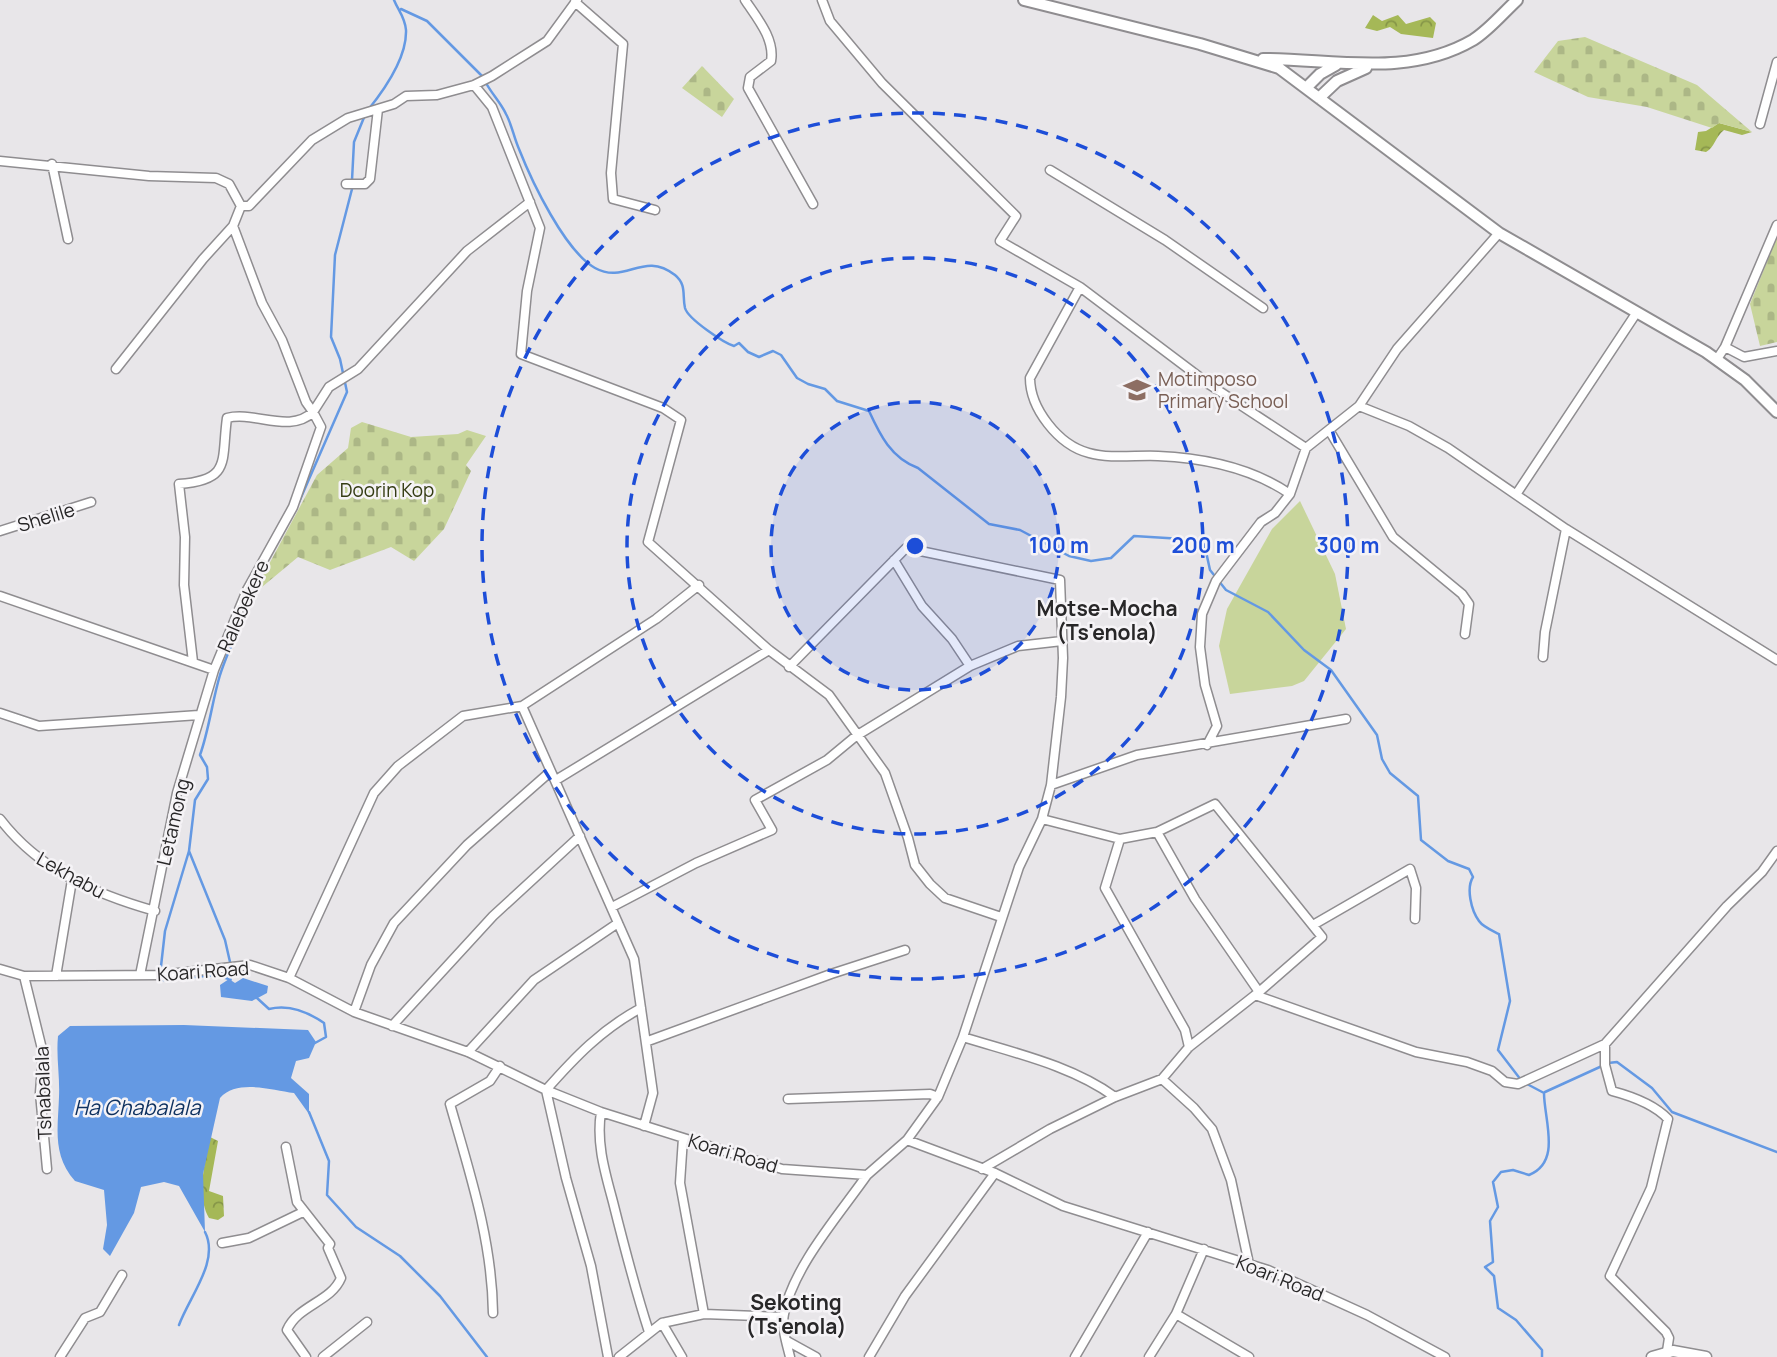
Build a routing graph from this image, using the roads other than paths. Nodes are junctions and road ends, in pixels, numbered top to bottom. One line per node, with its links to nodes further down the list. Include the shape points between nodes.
1 (745, 0): 21 (street, via 772,52 771,61 750,78 748,88)
2 (822, 0): 28 (street, via 830,21 882,83 1016,216 1000,240)
3 (1024, 0): 6 (main road)
4 (1517, 0): 10 (main road, via 1476,38 1448,53)
5 (576, 1): 11 (street, via 547,41); 23 (street, via 623,44 611,173 613,199)
6 (1043, 2): 7 (main road)
7 (1255, 59): 9 (main road); 12 (main road, via 1279,68)
8 (1777, 62): 15 (street)
9 (1336, 65): 10 (main road); 12 (main road)
10 (1372, 66): 13 (main road, via 1337,81)
11 (477, 83): 14 (street, via 437,95 406,96); 20 (street, via 492,107)
12 (1306, 88): 13 (main road)
13 (1319, 98): 26 (main road)
14 (378, 109): 19 (street, via 370,179 365,184); 22 (street, via 348,118 312,140 249,206)
15 (1760, 124)
16 (0, 161): 17 (street)
17 (52, 164): 22 (street, via 149,176 216,178 229,184); 27 (street)
18 (1050, 170): 29 (street, via 1165,240)
19 (346, 184)
20 (530, 202): 36 (street, via 467,251 358,369 329,387); 46 (street, via 540,228 521,354 663,408 681,420 648,541)
21 (813, 204)
22 (241, 206): 25 (street)
23 (655, 210)
24 (1777, 225): 31 (street)
25 (233, 226): 34 (street); 36 (street, via 262,303)
26 (1499, 233): 30 (main road); 35 (street, via 1396,349)
27 (68, 239)
28 (1080, 287): 39 (street, via 1210,385); 41 (street, via 1030,378 1030,393 1054,431 1088,453 1161,456 1230,466)
29 (1263, 308)
30 (1637, 312): 33 (main road); 40 (street)
31 (1725, 347): 32 (street, via 1744,357); 33 (street)
32 (1777, 351)
33 (1717, 359): 37 (main road)
34 (116, 369)
35 (1359, 406): 38 (street); 40 (street, via 1409,426)
36 (313, 412): 53 (street, via 304,420 288,422 227,418 219,473 204,482 179,484); 56 (street, Ralebekere, via 321,427 303,481 247,590)
37 (1777, 412)
38 (1329, 430): 39 (street); 48 (street, via 1393,537 1469,604)
39 (1306, 448): 41 (street)
40 (1517, 493): 43 (street)
41 (1290, 494): 62 (street, via 1261,522 1216,580 1202,614 1205,685 1217,726)
42 (91, 502): 44 (street, Shelile)
43 (1566, 529): 51 (street); 52 (street)
44 (0, 531)
45 (894, 560): 49 (street, via 906,548 913,548 1059,580); 54 (street, via 922,606 953,639); 55 (street)
46 (699, 585): 50 (street); 57 (street, via 656,619)
47 (0, 596): 53 (street, Ralebekere)
48 (1465, 634)
49 (1062, 640): 54 (street, via 1018,646); 64 (street)
50 (769, 650): 55 (street); 63 (street)
51 (1543, 657)
52 (1777, 660)
53 (193, 663): 56 (street, Ralebekere)
54 (970, 666): 61 (street)
55 (789, 667): 61 (street, via 829,695)
56 (214, 670): 59 (street, Letamong)
57 (522, 706): 63 (street); 83 (street, via 463,716 398,766 374,793)
58 (0, 713): 59 (street, via 39,726)
59 (199, 715): 73 (street, Letamong, via 172,816)
60 (1346, 719): 62 (street)
61 (856, 736): 72 (street, via 827,760 755,800 772,830); 74 (street, via 885,773 922,875 945,898)
62 (1207, 745): 64 (street, via 1118,760)
63 (553, 776): 68 (street); 86 (street, via 467,845 394,923 370,965)
64 (1051, 785): 65 (street)
65 (1042, 819): 69 (street); 74 (street)
66 (0, 820): 71 (street, Lekhabu, via 18,843)
67 (1157, 832): 69 (street); 77 (street, via 1215,804); 84 (street)
68 (580, 836): 72 (street); 87 (street, via 493,916)
69 (1120, 839): 91 (street, via 1105,888 1185,1030)
70 (1777, 851): 90 (street)
71 (72, 880): 73 (street, Lekhabu); 82 (street)
72 (612, 906): 76 (street)
73 (155, 911): 80 (street, Letamong)
74 (1001, 917): 88 (street)
75 (1415, 919): 77 (street, via 1416,888 1410,869)
76 (618, 923): 85 (street, via 634,959); 92 (street, via 534,980)
77 (1313, 925): 84 (street, via 1322,937)
78 (905, 950): 89 (street)
79 (0, 970): 81 (street, Koari Road)
80 (140, 975): 82 (street, Koari Road); 83 (street, Koari Road, via 250,965)
81 (24, 976): 82 (street, Koari Road); 104 (street, Tshabalala, via 43,1053 41,1106)
82 (56, 976)
83 (289, 978): 86 (street, Koari Road)
84 (1257, 994): 90 (street, via 1416,1052 1467,1062 1518,1084); 91 (street)
85 (641, 1008): 89 (street); 95 (street, via 612,1023)
86 (354, 1012): 87 (street, Koari Road)
87 (392, 1026): 92 (street, Koari Road)
88 (964, 1037): 96 (street); 97 (street, via 1054,1066)
89 (648, 1041): 100 (street, via 653,1093)
90 (1605, 1044): 122 (street, via 1612,1091 1668,1119 1651,1188 1610,1276 1666,1332 1670,1338)
91 (1189, 1047): 94 (street)
92 (468, 1052): 93 (street, Koari Road)
93 (500, 1066): 95 (street, Koari Road); 114 (street, via 491,1080 450,1104 485,1229)
94 (1162, 1079): 97 (street); 112 (street, via 1212,1129 1231,1180)
95 (545, 1090): 99 (street, Koari Road); 126 (street, via 591,1266)
96 (938, 1097): 98 (street); 102 (street)
97 (1115, 1097): 105 (street)
98 (788, 1099)
99 (601, 1112): 100 (street, Koari Road); 120 (street, via 598,1130 606,1180)
100 (644, 1126): 101 (street, Koari Road)
101 (683, 1138): 107 (street, Koari Road, via 782,1169); 115 (street, via 680,1183)
102 (907, 1140): 105 (street, Koari Road); 107 (street)
103 (286, 1147): 108 (street)
104 (47, 1169)
105 (982, 1169): 106 (street, Koari Road)
106 (995, 1173): 109 (street, Koari Road, via 1063,1206); 131 (street, via 905,1296)
107 (867, 1175): 117 (street, via 801,1271)
108 (303, 1212): 110 (street, via 249,1238); 124 (street, via 330,1244 341,1278 331,1292 292,1319 287,1330)
109 (1148, 1232): 111 (street, Koari Road); 132 (street)
110 (222, 1243)
111 (1204, 1249): 112 (street, Koari Road); 116 (street)
112 (1250, 1264): 135 (street, Koari Road, via 1367,1315)
113 (122, 1275): 123 (street, via 100,1312 85,1318)
114 (493, 1313)
115 (704, 1314): 117 (street); 119 (street)
116 (1176, 1314): 133 (street); 134 (street)
117 (783, 1317): 121 (street)
118 (367, 1322): 125 (street)
119 (662, 1322): 120 (street); 128 (street)
120 (649, 1332): 127 (street)
121 (787, 1341): 129 (street); 130 (street)
122 (1667, 1351): 136 (street); 137 (street)
123 (60, 1357)
124 (306, 1357)
125 (323, 1357)
126 (608, 1357)
127 (619, 1357)
128 (682, 1357)
129 (790, 1357)
130 (816, 1357)
131 (869, 1357)
132 (1075, 1357)
133 (1149, 1357)
134 (1249, 1357)
135 (1445, 1357)
136 (1652, 1357)
137 (1706, 1357)

